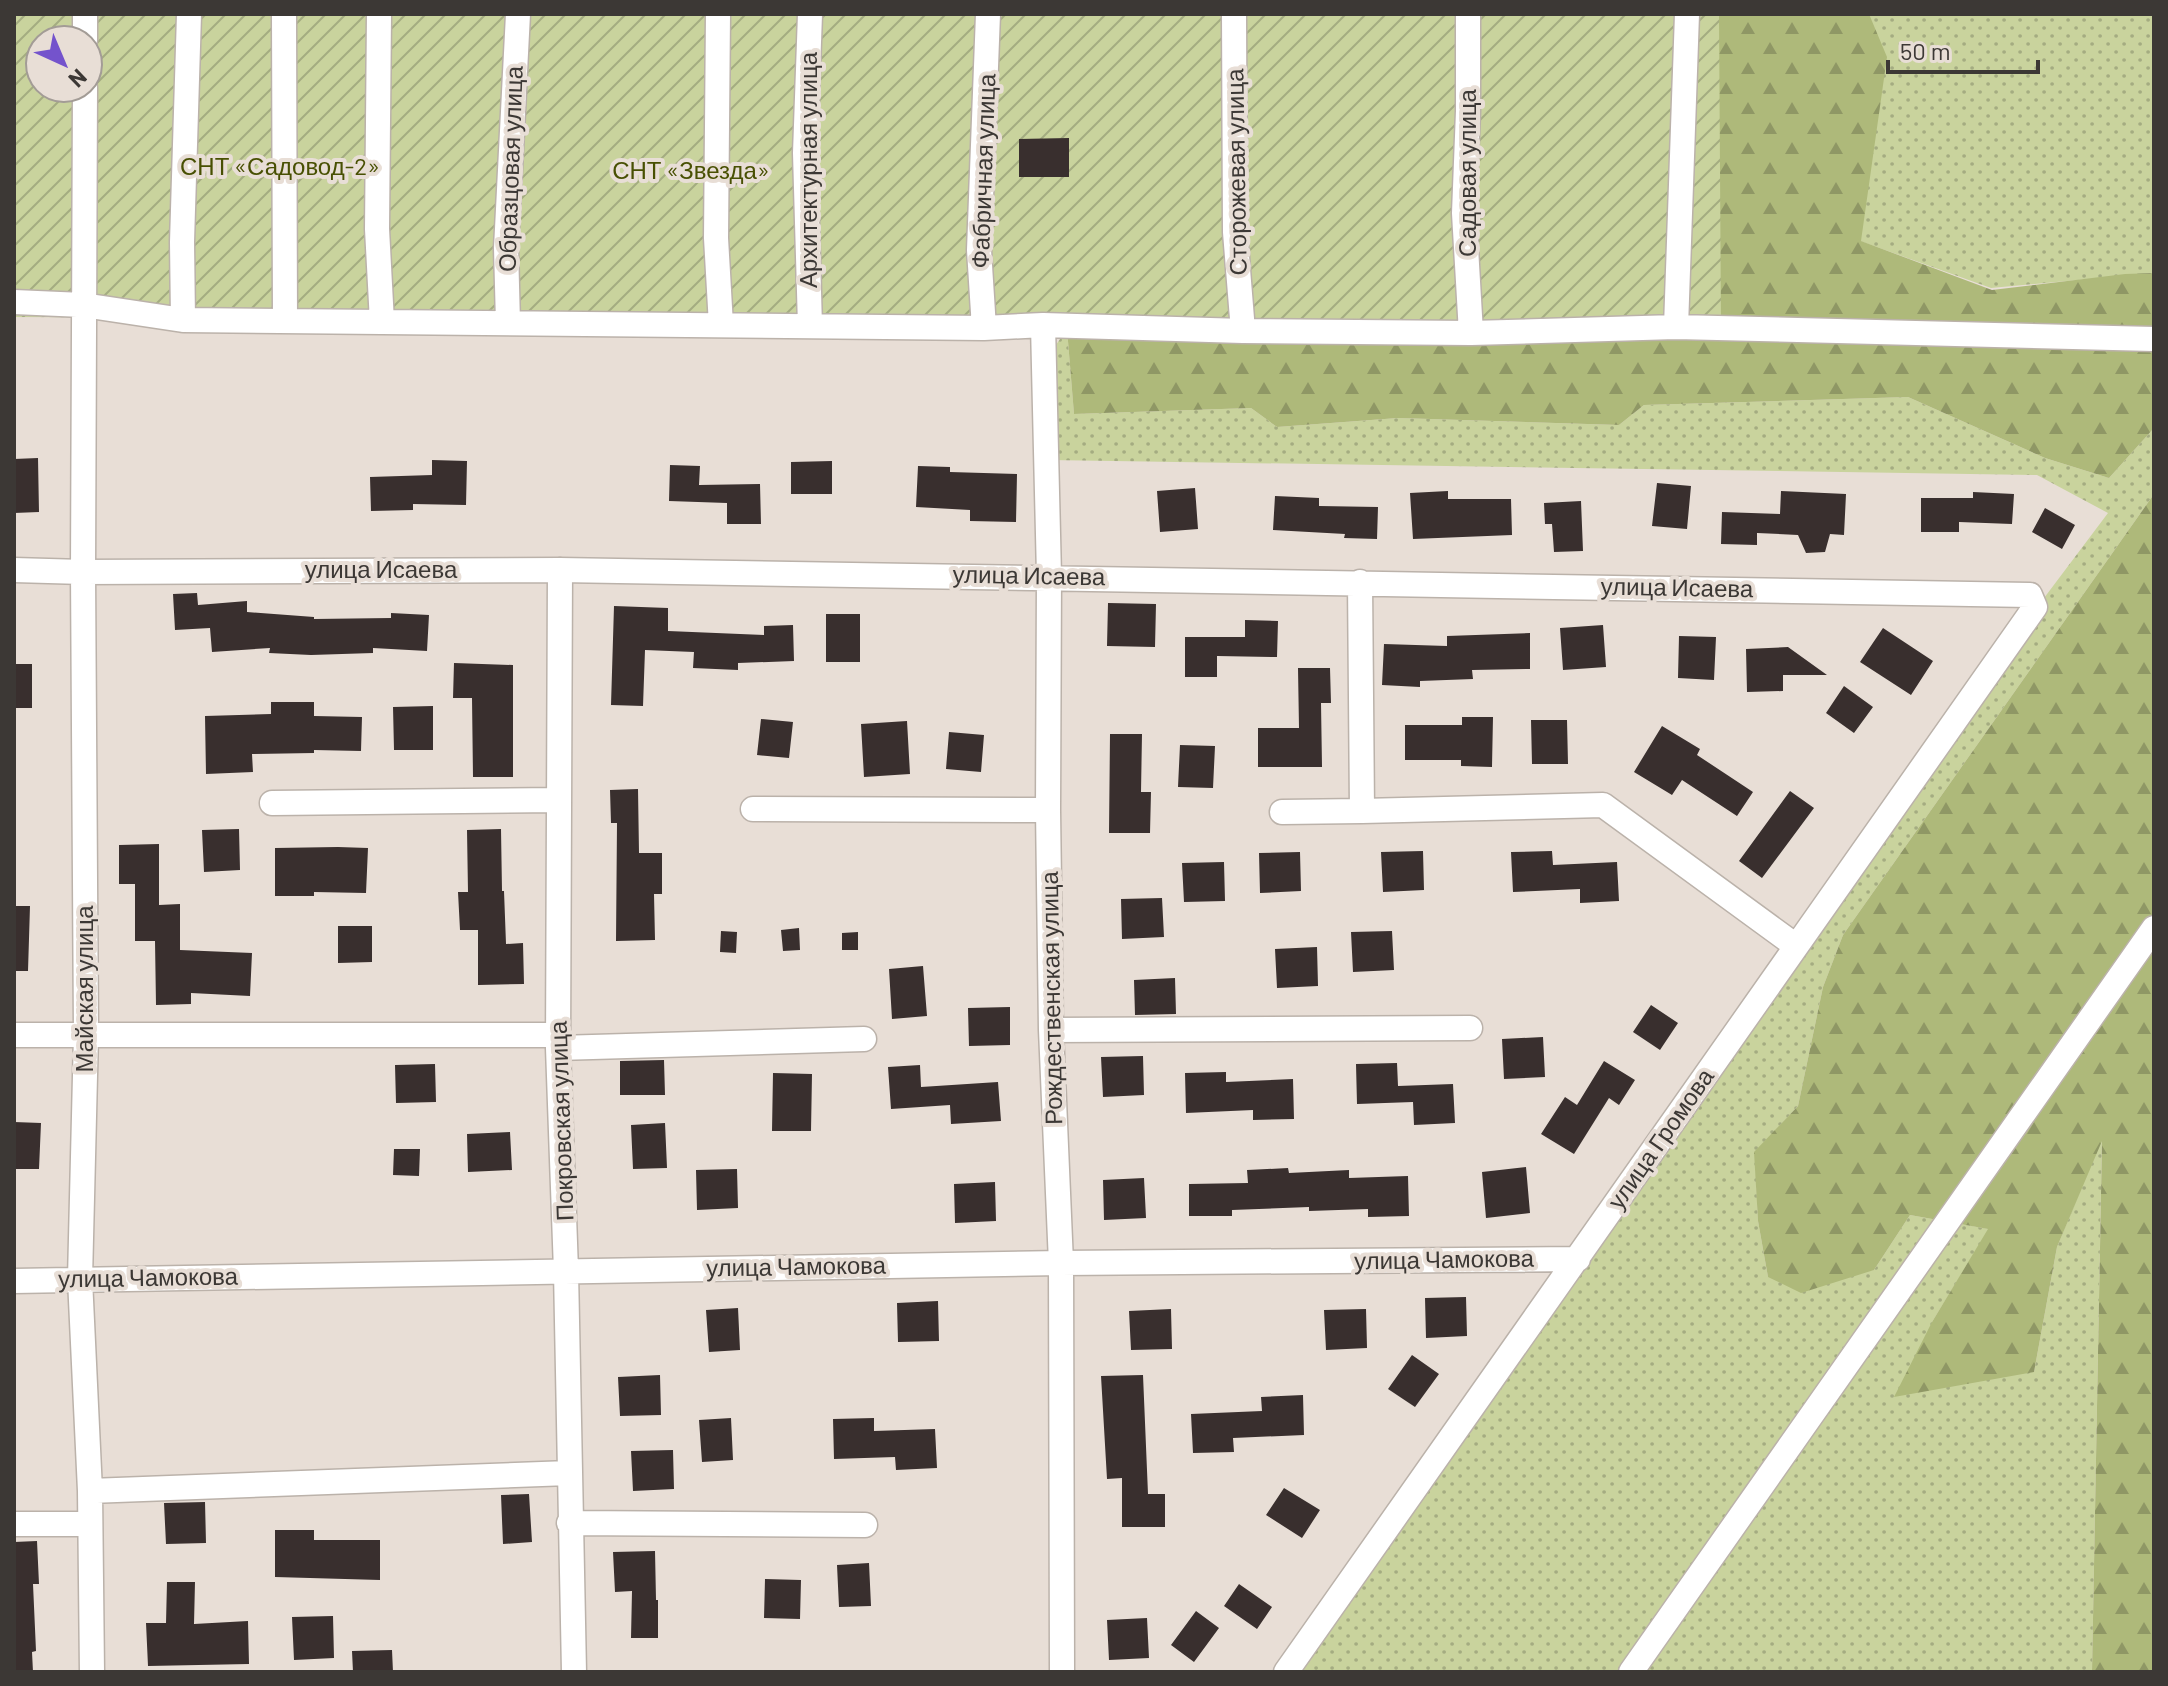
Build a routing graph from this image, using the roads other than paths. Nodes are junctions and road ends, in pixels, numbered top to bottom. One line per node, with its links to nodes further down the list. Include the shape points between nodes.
1 (189, 14): 14 (street)
2 (284, 14): 15 (street)
3 (379, 14): 16 (street, via 377,229)
4 (518, 14): 17 (street, Образцовая улица, via 506,248)
5 (718, 14): 18 (street, via 716,238)
6 (810, 14): 20 (street, Архитектурная улица, via 805,153)
7 (988, 14): 22 (street, Фабричная улица, via 979,250)
8 (1234, 14): 23 (street, Сторожевая улица, via 1235,232)
9 (1468, 14): 24 (street, Садовая улица, via 1464,213)
10 (1687, 14): 21 (street)
11 (85, 104): 13 (street, Майская улица)
12 (14, 302): 13 (street)
13 (83, 305): 14 (street); 28 (street, Майская улица)
14 (183, 320): 15 (street)
15 (285, 321): 16 (street)
16 (382, 322): 17 (street)
17 (508, 323): 18 (street)
18 (721, 325): 20 (street)
19 (1043, 325): 22 (street); 23 (street); 29 (street, Рождественская улица)
20 (810, 326): 22 (street)
21 (1676, 327): 24 (street); 25 (street)
22 (984, 328)
23 (1243, 331): 24 (street)
24 (1471, 333)
25 (2154, 339)
26 (14, 570): 28 (street, улица Исаева)
27 (560, 570): 28 (street, улица Исаева); 29 (street, улица Исаева); 32 (street, Покровская улица)
28 (83, 572): 43 (street, Майская улица)
29 (1049, 576): 30 (street, улица Исаева); 35 (street, Рождественская улица)
30 (1360, 582): 31 (street, улица Исаева, via 2030,595); 36 (street)
31 (2035, 607): 39 (street, улица Громова)
32 (557, 800): 33 (street); 45 (street, Покровская улица)
33 (272, 803)
34 (753, 809): 35 (street)
35 (1048, 810): 41 (street, Рождественская улица)
36 (1362, 811): 37 (street); 39 (street, via 1603,805)
37 (1282, 812)
38 (2154, 928): 61 (street)
39 (1796, 946): 46 (street, улица Громова)
40 (1470, 1028): 41 (street)
41 (1051, 1030): 47 (street, Рождественская улица)
42 (14, 1035): 43 (street)
43 (86, 1035): 45 (street); 49 (street, Майская улица)
44 (864, 1039): 45 (street)
45 (558, 1042): 48 (street, Покровская улица)
46 (1578, 1259): 47 (street, улица Чамокова); 60 (street, улица Громова)
47 (1061, 1263): 48 (street, улица Чамокова); 59 (street, Рождественская улица)
48 (566, 1271): 49 (street, улица Чамокова); 51 (street, Покровская улица)
49 (80, 1279): 50 (street, улица Чамокова); 52 (street, Майская улица)
50 (14, 1281)
51 (569, 1473): 52 (street); 53 (street, Покровская улица)
52 (90, 1491): 55 (street, Майская улица)
53 (569, 1523): 56 (street); 58 (street, Покровская улица)
54 (14, 1524): 55 (street)
55 (90, 1524): 57 (street, Майская улица)
56 (865, 1525)
57 (92, 1672)
58 (574, 1672)
59 (1062, 1672)
60 (1286, 1672)
61 (1631, 1672)

